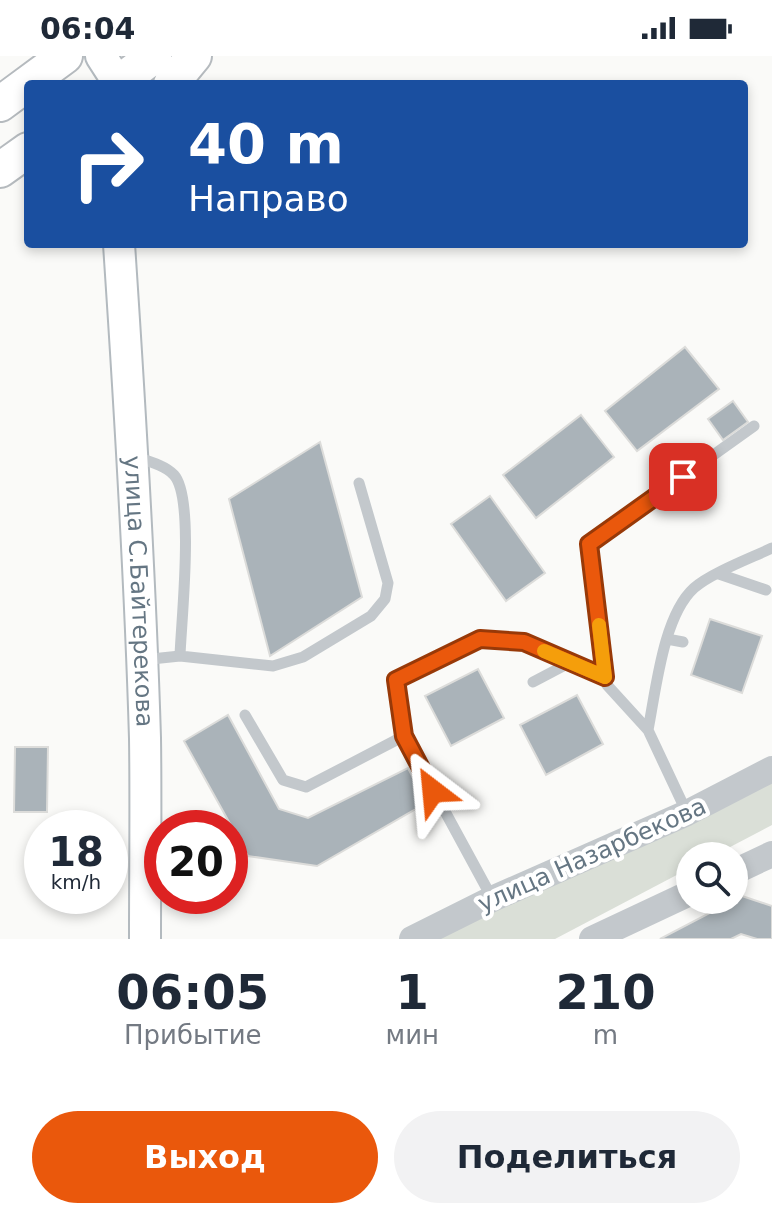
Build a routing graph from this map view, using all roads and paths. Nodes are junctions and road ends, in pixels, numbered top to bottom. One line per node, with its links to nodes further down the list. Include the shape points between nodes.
1 (65, 56): 5 (main road)
2 (154, 56): 4 (main road)
3 (194, 56): 6 (main road)
4 (114, 77)
5 (32, 80)
6 (174, 80)
7 (24, 86): 8 (main road)
8 (0, 104)
9 (119, 248): 11 (main road, улица С.Байтерекова)
10 (754, 426): 21 (lane, via 589,544)
11 (133, 456): 18 (lane, via 176,477 184,497); 19 (main road, улица С.Байтерекова)
12 (359, 483): 18 (lane, via 388,583 385,599 371,616 303,657 273,666)
13 (772, 548): 14 (lane)
14 (719, 574): 15 (lane); 16 (lane, via 684,599)
15 (766, 590)
16 (667, 639): 17 (lane); 24 (lane)
17 (683, 642)
18 (180, 656): 19 (lane)
19 (142, 660): 32 (main road, улица С.Байтерекова)
20 (571, 662): 21 (lane); 22 (lane); 25 (lane, via 524,642 480,639 396,680)
21 (605, 677): 24 (lane)
22 (533, 682)
23 (245, 715): 25 (lane, via 283,780 306,787)
24 (648, 730): 27 (lane)
25 (404, 736): 30 (lane)
26 (772, 769): 27 (street, улица Назарбекова)
27 (687, 813): 30 (street, улица Назарбекова)
28 (772, 854): 29 (street)
29 (748, 865)
30 (492, 899): 33 (street, улица Назарбекова)
31 (676, 900): 34 (street)
32 (145, 939)
33 (412, 939)
34 (592, 939)

